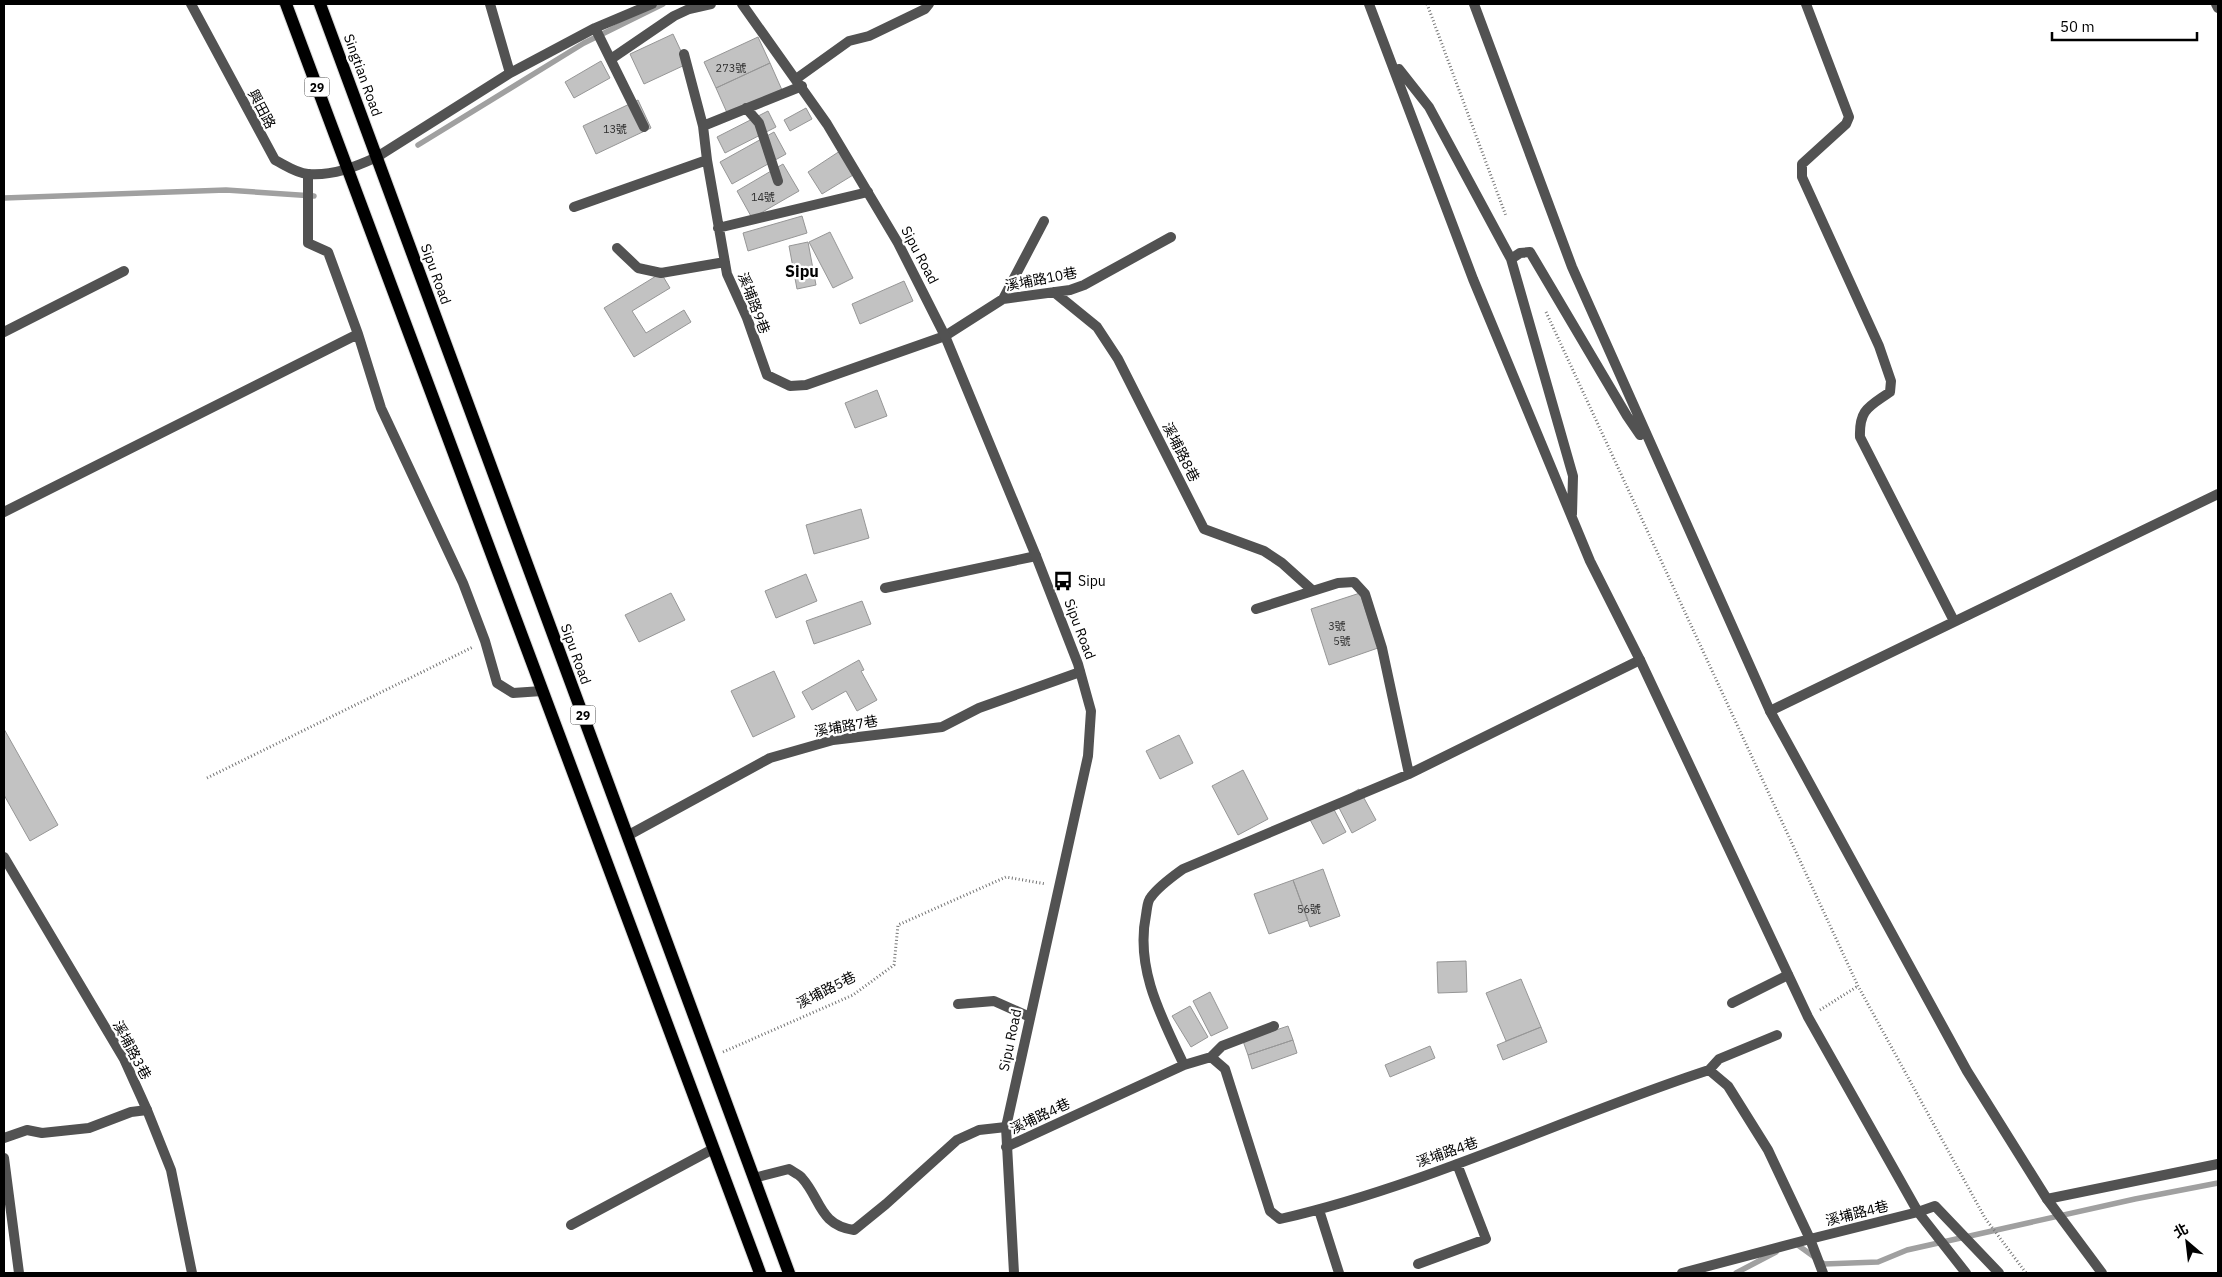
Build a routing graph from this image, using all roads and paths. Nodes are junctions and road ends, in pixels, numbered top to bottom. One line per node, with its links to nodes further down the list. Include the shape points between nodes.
1 (191, 4): 27 (street, 興田路, via 275,160)
2 (286, 4): 26 (main road, 29)
3 (320, 4): 24 (main road, Singtian Road / 29)
4 (490, 4): 19 (street)
5 (652, 4): 15 (street, 興田路)
6 (711, 4): 17 (street, via 674,16)
7 (742, 4): 20 (street, Sipu Road)
8 (929, 4): 20 (street, via 925,9 869,36 848,41)
9 (1370, 4): 18 (street)
10 (1427, 4): 31 (path)
11 (1474, 4): 45 (street, via 1572,267)
12 (1806, 4): 53 (street, via 1848,117 1846,124 1802,164 1802,177 1879,346 1891,381 1890,392 1868,407 1859,421 1860,437)
13 (2216, 4): 14 (street)
14 (2218, 8)
15 (597, 31): 17 (street); 19 (street, 興田路)
16 (684, 54): 22 (street, 溪埔路9巷)
17 (610, 56): 23 (street)
18 (1392, 60): 36 (street, via 1429,107); 48 (street, via 1473,279)
19 (510, 74): 24 (street, 興田路)
20 (799, 83): 21 (street); 29 (street, Sipu Road)
21 (746, 108): 22 (street); 28 (street, via 759,123)
22 (703, 126): 25 (street, 溪埔路9巷)
23 (644, 127)
24 (377, 157): 26 (street, 興田路); 61 (main road, Sipu Road / 29)
25 (707, 160): 30 (street); 33 (street, 溪埔路9巷)
26 (347, 170): 27 (street, 興田路); 57 (main road, 29)
27 (308, 174): 43 (street, via 308,243 328,252)
28 (778, 181)
29 (868, 192): 33 (street); 44 (street, Sipu Road)
30 (574, 207)
31 (1506, 216)
32 (1044, 221): 40 (street)
33 (718, 228): 37 (street, 溪埔路9巷)
34 (1171, 238): 39 (street, 溪埔路10巷, via 1084,286)
35 (617, 248): 37 (street, via 638,268 661,273)
36 (1511, 259): 45 (street, via 1520,253 1530,252 1627,416); 48 (street, via 1572,476)
37 (725, 262): 44 (street, 溪埔路9巷, via 767,375 790,386 806,385)
38 (124, 271): 42 (street)
39 (1054, 292): 40 (street, 溪埔路10巷); 51 (street, 溪埔路8巷, via 1097,327 1118,359 1204,529 1264,551)
40 (1003, 299): 44 (street, 溪埔路10巷)
41 (1544, 307): 65 (path)
42 (4, 332)
43 (358, 334): 47 (street); 54 (street, via 381,408 463,584)
44 (945, 336): 49 (street, Sipu Road)
45 (1651, 450): 58 (street)
46 (2218, 494): 53 (street)
47 (4, 512)
48 (1572, 520): 55 (street)
49 (1036, 556): 50 (street); 56 (street, Sipu Road)
50 (885, 588)
51 (1312, 590): 52 (street); 59 (street, via 1354,582 1365,594 1382,648)
52 (1256, 610)
53 (1954, 621): 58 (street)
54 (485, 641): 57 (street, via 497,683 513,693); 60 (path)
55 (1640, 660): 59 (street); 64 (street)
56 (1080, 672): 61 (street, 溪埔路7巷, via 979,708 942,727 833,740 770,758); 63 (street, Sipu Road, via 1091,711 1088,756)
57 (542, 691): 80 (main road, 29)
58 (1770, 711): 85 (street, via 1967,1071)
59 (1409, 774): 74 (street, via 1183,869 1149,898 1144,925 1148,982)
60 (208, 778)
61 (627, 836): 73 (main road, Sipu Road / 29)
62 (4, 857): 76 (street, 溪埔路3巷, via 124,1059)
63 (1059, 886): 68 (street, Sipu Road); 73 (path, 溪埔路5巷, via 1006,877 898,926 894,965 853,994)
64 (1788, 975): 66 (street); 69 (street)
65 (1858, 986): 69 (path); 101 (path, via 1985,1218)
66 (1732, 1003)
67 (958, 1004): 68 (street, via 994,1001)
68 (1030, 1017): 77 (street, Sipu Road)
69 (1808, 1017): 87 (street)
70 (1274, 1026): 72 (street, via 1222,1046)
71 (1777, 1035): 75 (street, via 1719,1059)
72 (1211, 1057): 74 (street, 溪埔路4巷); 86 (street, 溪埔路4巷, via 1225,1069 1270,1211 1280,1218)
73 (710, 1058): 84 (main road, Sipu Road / 29)
74 (1184, 1065): 79 (street, 溪埔路4巷)
75 (1709, 1070): 82 (street, 溪埔路4巷); 89 (street, 溪埔路4巷, via 1728,1086 1768,1150)
76 (147, 1110): 78 (street, via 131,1112 89,1128 42,1134 28,1130); 92 (street, 溪埔路3巷, via 170,1170)
77 (1006, 1127): 79 (street, Sipu Road); 84 (street, via 979,1130 957,1140 854,1230 841,1228 824,1214 802,1178 789,1169)
78 (4, 1138)
79 (1006, 1147): 95 (street, Sipu Road)
80 (713, 1149): 88 (street); 93 (main road, 29)
81 (4, 1158): 91 (street)
82 (1457, 1164): 86 (street, 溪埔路4巷); 90 (street, via 1486,1239)
83 (2218, 1164): 85 (street)
84 (754, 1178): 94 (main road, Sipu Road / 29)
85 (2047, 1199): 102 (street)
86 (1319, 1210): 96 (street)
87 (1918, 1212): 89 (street, 溪埔路4巷); 99 (street); 100 (street, 溪埔路4巷, via 1935,1206)
88 (571, 1225)
89 (1810, 1239): 97 (street); 98 (street)
90 (1418, 1264)
91 (19, 1273)
92 (192, 1273)
93 (760, 1273)
94 (789, 1273)
95 (1014, 1273)
96 (1339, 1273)
97 (1682, 1273)
98 (1823, 1273)
99 (1966, 1273)
100 (1999, 1273)
101 (2026, 1273)
102 (2102, 1273)

